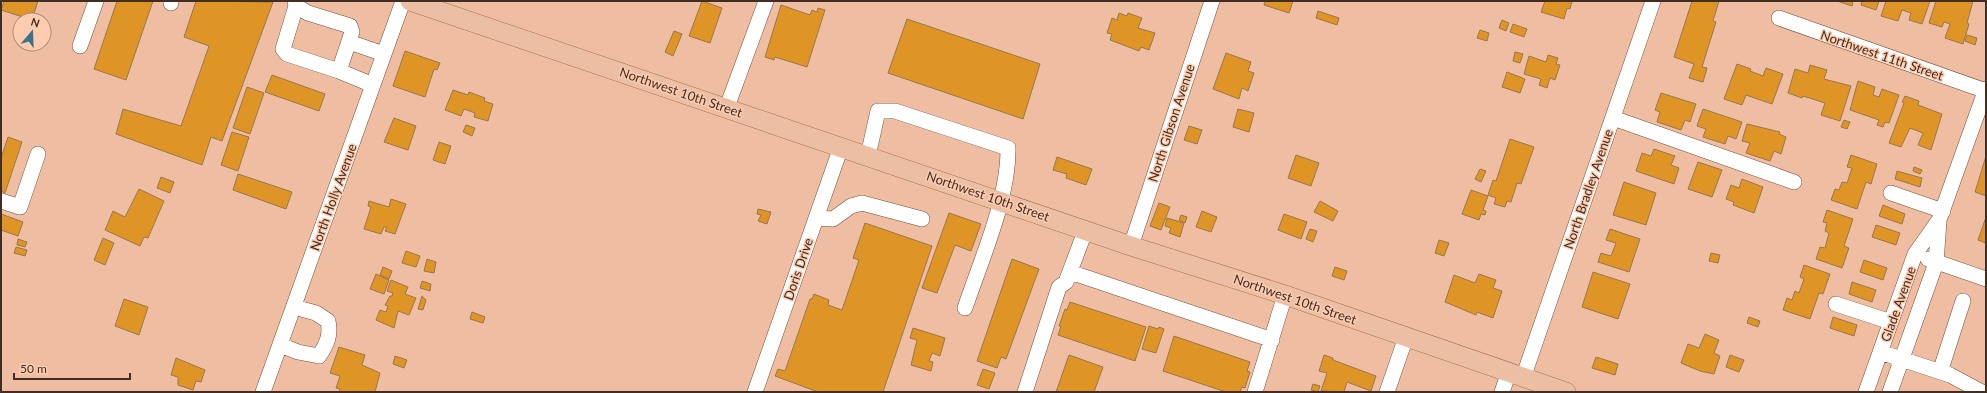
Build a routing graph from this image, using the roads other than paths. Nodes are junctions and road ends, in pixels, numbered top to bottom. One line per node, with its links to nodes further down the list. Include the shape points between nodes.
1 (96, 1): 10 (street)
2 (403, 1): 11 (street, North Holly Avenue)
3 (410, 1): 15 (main road, Northwest 10th Street)
4 (766, 1): 15 (street)
5 (1212, 1): 28 (street, North Gibson Avenue)
6 (1653, 1): 16 (street, North Bradley Avenue)
7 (295, 4): 9 (street, via 308,13 350,26); 12 (street, via 283,49 287,54)
8 (1779, 18): 14 (street, Northwest 11th Street)
9 (351, 37): 11 (street); 12 (street)
10 (80, 46)
11 (384, 54): 13 (street, North Holly Avenue)
12 (339, 71): 13 (street)
13 (373, 85): 36 (street, North Holly Avenue)
14 (1986, 90): 24 (street, Glade Avenue)
15 (727, 107): 17 (main road, Northwest 10th Street)
16 (1613, 118): 20 (street); 45 (street, North Bradley Avenue)
17 (841, 147): 19 (main road, Northwest 10th Street); 25 (street, Doris Drive)
18 (38, 154): 22 (street, via 20,207)
19 (868, 156): 23 (main road, Northwest 10th Street); 23 (street, via 878,111 895,111 1008,148 1009,168)
20 (1794, 182)
21 (1891, 193): 24 (street)
22 (1, 201)
23 (1001, 201): 27 (main road, Northwest 10th Street); 37 (street)
24 (1941, 216): 29 (street, Glade Avenue); 30 (street, Glade Avenue)
25 (816, 218): 26 (street, via 833,219 851,206 862,203); 47 (street, Doris Drive)
26 (922, 219)
27 (1086, 229): 28 (main road, Northwest 10th Street); 31 (street)
28 (1131, 246): 33 (main road, Northwest 10th Street)
29 (1916, 254): 30 (street); 38 (street, Glade Avenue)
30 (1936, 263): 32 (street); 43 (street, Glade Avenue)
31 (1070, 272): 40 (street); 48 (street, via 1066,282 1059,287)
32 (1986, 279)
33 (1285, 295): 39 (main road, Northwest 10th Street); 40 (street)
34 (1963, 301): 44 (street)
35 (1836, 304): 38 (street)
36 (294, 307): 41 (street, North Holly Avenue); 41 (street, via 316,313 328,321 330,331 327,344 319,356 298,352)
37 (965, 308)
38 (1891, 322): 42 (street, Glade Avenue)
39 (1406, 337): 45 (main road, Northwest 10th Street); 50 (street)
40 (1272, 340): 49 (street)
41 (280, 344): 46 (street, North Holly Avenue)
42 (1880, 352): 43 (street); 53 (street, Glade Avenue)
43 (1901, 360): 44 (street); 54 (street, Glade Avenue)
44 (1940, 372): 55 (street)
45 (1516, 375): 51 (street, North Bradley Avenue); 52 (main road, Northwest 10th Street)
46 (263, 392)
47 (755, 392)
48 (1025, 392)
49 (1255, 392)
50 (1387, 392)
51 (1502, 392)
52 (1566, 392)
53 (1866, 392)
54 (1890, 392)
55 (1982, 392)

